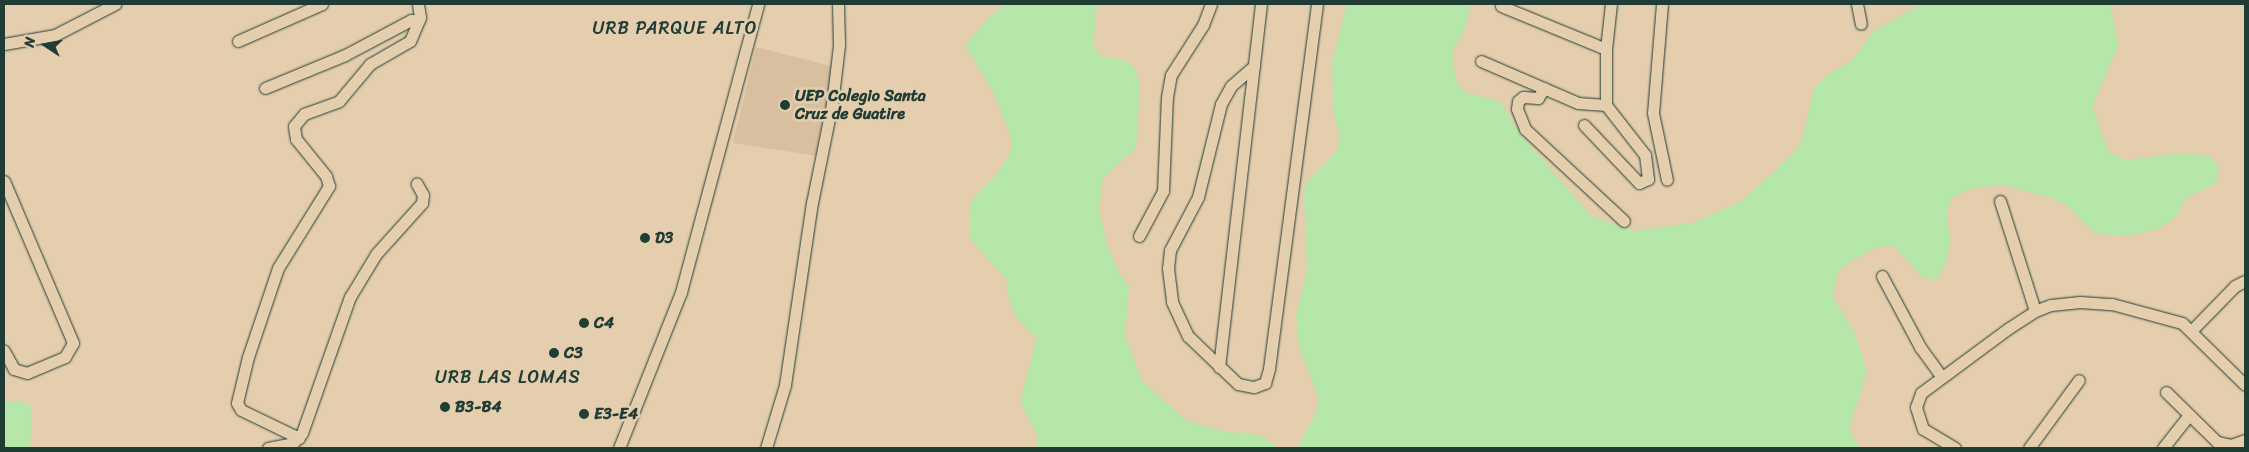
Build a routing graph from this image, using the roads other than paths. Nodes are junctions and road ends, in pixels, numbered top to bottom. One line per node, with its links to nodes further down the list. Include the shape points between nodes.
1 (115, 4): 16 (street, via 55,35)
2 (322, 4): 15 (street)
3 (418, 4): 13 (street)
4 (758, 4): 44 (street, via 681,292)
5 (838, 4): 45 (street, via 839,45 832,104 812,203 785,385)
6 (1211, 4): 29 (street, via 1203,25 1171,75 1163,191)
7 (1261, 4): 19 (street)
8 (1317, 4): 35 (street, via 1269,369 1265,383 1254,387 1238,384)
9 (1611, 4): 17 (street)
10 (1662, 4): 24 (street, via 1652,112)
11 (1857, 4): 14 (street)
12 (1500, 6): 17 (street)
13 (419, 20): 20 (street, via 411,20 346,55); 41 (street, via 410,42 370,64 339,101 304,114 294,126 296,139 326,176 329,186 278,268 236,403 241,410)
14 (1861, 24)
15 (238, 41)
16 (4, 44)
17 (1606, 49): 22 (street)
18 (1482, 61): 21 (street)
19 (1254, 66): 35 (street); 35 (street, via 1231,86 1221,104 1198,197 1170,250 1172,302 1188,336)
20 (265, 88)
21 (1544, 88): 22 (street, via 1578,103); 28 (street, via 1538,98 1524,97 1518,101 1517,109 1525,129)
22 (1606, 105): 23 (street, via 1645,155 1648,180 1639,183)
23 (1584, 125)
24 (1667, 180)
25 (4, 181): 34 (street, via 73,343 65,357 27,373 14,369)
26 (417, 184): 41 (street, via 423,195 422,203 376,254 350,297 316,400)
27 (2000, 201): 32 (street)
28 (1624, 221)
29 (1139, 236)
30 (1882, 276): 36 (street, via 1915,338)
31 (2245, 281): 33 (street, via 2235,286)
32 (2035, 311): 33 (street, via 2070,302 2112,304 2182,323); 36 (street)
33 (2192, 330): 38 (street)
34 (4, 351)
35 (1219, 367)
36 (1942, 376): 46 (street, via 1920,393 1917,416 1927,433)
37 (2079, 380): 47 (street)
38 (2245, 384)
39 (2166, 392): 40 (street)
40 (2190, 415): 42 (street, via 2220,443 2231,445); 48 (street)
41 (299, 438): 43 (street, via 293,443)
42 (2245, 440)
43 (268, 448)
44 (619, 448)
45 (766, 448)
46 (1955, 448)
47 (2029, 448)
48 (2163, 448)

